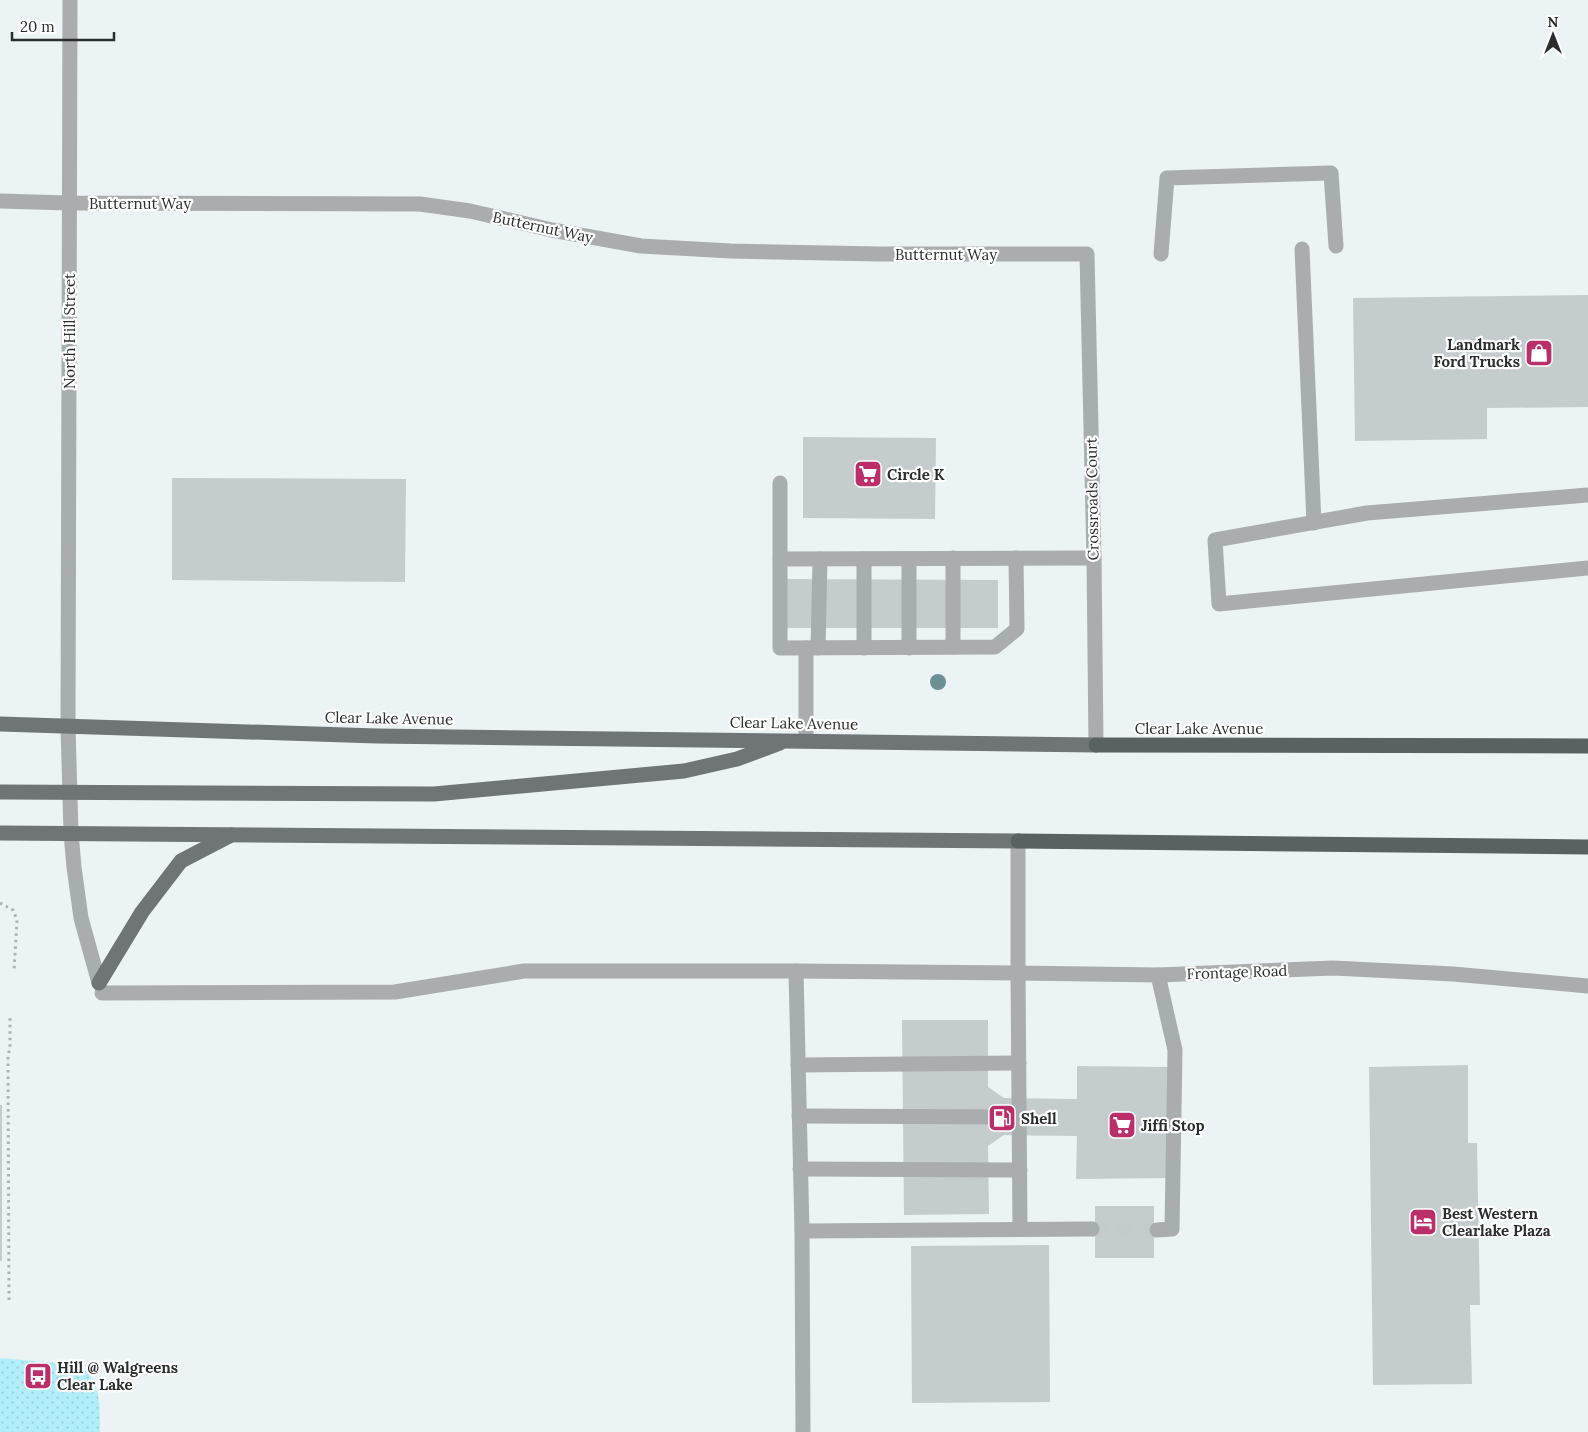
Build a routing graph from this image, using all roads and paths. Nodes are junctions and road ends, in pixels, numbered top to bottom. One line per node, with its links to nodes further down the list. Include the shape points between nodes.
1 (70, 0): 3 (street, North Hill Street)
2 (0, 200): 3 (street, Butternut Way)
3 (69, 203): 6 (street, Butternut Way, via 420,204 641,246 731,252); 24 (street, North Hill Street)
4 (1336, 246): 7 (street, via 1331,173 1167,178)
5 (1302, 249): 10 (street)
6 (1087, 254): 13 (street, Crossroads Court)
7 (1160, 254)
8 (780, 483): 14 (street)
9 (1588, 495): 10 (street, via 1367,513)
10 (1314, 523): 18 (street, via 1215,540 1219,604)
11 (952, 558): 12 (street); 17 (street); 19 (street)
12 (1016, 558): 13 (street); 19 (street, via 1017,629 995,647)
13 (1094, 558): 27 (street, Crossroads Court)
14 (780, 559): 15 (street); 20 (street, via 780,648)
15 (820, 559): 16 (street); 20 (street)
16 (864, 559): 17 (street); 21 (street)
17 (909, 559): 22 (street)
18 (1588, 568)
19 (953, 647): 22 (street)
20 (812, 648): 21 (street); 26 (street)
21 (864, 648): 22 (street)
22 (909, 648)
23 (0, 724): 24 (main road, Clear Lake Avenue)
24 (68, 726): 25 (main road, Clear Lake Avenue, via 377,736); 30 (street, North Hill Street)
25 (789, 740): 26 (main road, Clear Lake Avenue); 30 (main road, via 737,759 684,770 434,794)
26 (806, 740): 27 (main road, Clear Lake Avenue)
27 (1096, 745): 28 (highway, Clear Lake Avenue)
28 (1588, 746)
29 (0, 792): 30 (main road)
30 (70, 793): 32 (street, North Hill Street)
31 (0, 832): 32 (main road)
32 (71, 833): 33 (main road); 44 (street, North Hill Street, via 81,918)
33 (233, 833): 34 (main road); 44 (main road, via 181,861 142,912)
34 (1018, 841): 35 (highway); 41 (street)
35 (1571, 847): 36 (highway); 37 (highway)
36 (1588, 847)
37 (1588, 852)
38 (0, 903): 40 (path, via 13,910 17,920)
39 (796, 970): 41 (street, Frontage Road); 44 (street, Frontage Road, via 524,971 395,992); 47 (street)
40 (14, 971)
41 (1018, 973): 42 (street, Frontage Road); 46 (street)
42 (1158, 975): 43 (street, Frontage Road, via 1333,968); 54 (street, via 1175,1050 1172,1230)
43 (1588, 986)
44 (100, 988)
45 (10, 1017): 56 (path)
46 (1018, 1064): 47 (street); 49 (street)
47 (798, 1065): 48 (street)
48 (799, 1116): 49 (street); 50 (street)
49 (1019, 1117): 51 (street)
50 (800, 1169): 51 (street); 55 (street)
51 (1020, 1170): 52 (street)
52 (1020, 1229): 53 (street); 55 (street)
53 (1092, 1230)
54 (1158, 1230)
55 (802, 1231): 57 (street)
56 (9, 1300)
57 (803, 1432)

